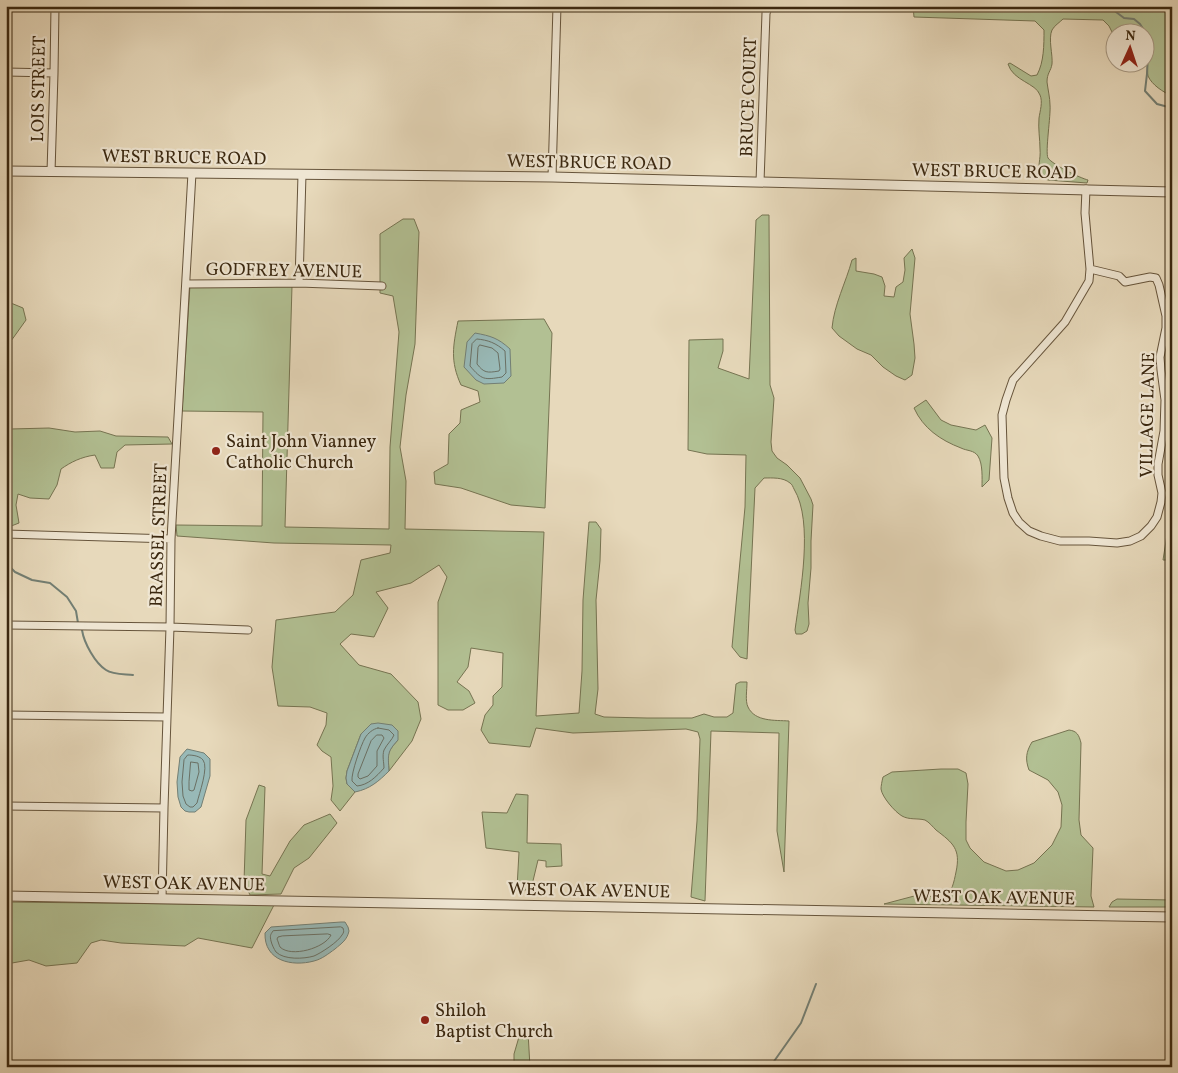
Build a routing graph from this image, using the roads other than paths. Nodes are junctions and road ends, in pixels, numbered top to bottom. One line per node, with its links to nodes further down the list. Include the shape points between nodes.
1 (55, 6): 6 (street, LOIS STREET)
2 (557, 6): 11 (street)
3 (761, 6): 4 (street, BRUCE COURT)
4 (767, 10): 12 (street, BRUCE COURT)
5 (6, 72): 6 (street)
6 (54, 73): 8 (street, LOIS STREET)
7 (6, 172): 8 (street, WEST BRUCE ROAD)
8 (51, 172): 9 (street, WEST BRUCE ROAD)
9 (192, 173): 10 (street, WEST BRUCE ROAD); 17 (street, BRASSEL STREET)
10 (302, 174): 11 (street, WEST BRUCE ROAD); 16 (street)
11 (552, 177): 12 (street, WEST BRUCE ROAD)
12 (760, 182): 13 (street, WEST BRUCE ROAD)
13 (1086, 189): 14 (street, WEST BRUCE ROAD); 15 (street, VILLAGE LANE)
14 (1172, 192)
15 (1090, 270): 15 (street, VILLAGE LANE, via 1089,281 1065,322 1013,380 1002,415 1004,478 1013,513 1029,531 1060,541 1117,544 1141,536 1157,517 1161,502 1158,464 1165,400 1160,357 1166,316 1156,278 1125,282 1119,276)
16 (299, 283): 17 (street, GODFREY AVENUE); 18 (street, GODFREY AVENUE)
17 (187, 284): 20 (street, BRASSEL STREET)
18 (382, 286)
19 (6, 534): 20 (street)
20 (171, 539): 22 (street, BRASSEL STREET)
21 (6, 625): 22 (street)
22 (170, 627): 23 (street); 25 (street, BRASSEL STREET)
23 (248, 630)
24 (6, 715): 25 (street)
25 (167, 718): 27 (street, BRASSEL STREET)
26 (6, 806): 27 (street)
27 (164, 808): 29 (street, BRASSEL STREET)
28 (6, 896): 29 (street, WEST OAK AVENUE)
29 (162, 899): 30 (street, WEST OAK AVENUE)
30 (1172, 917)

